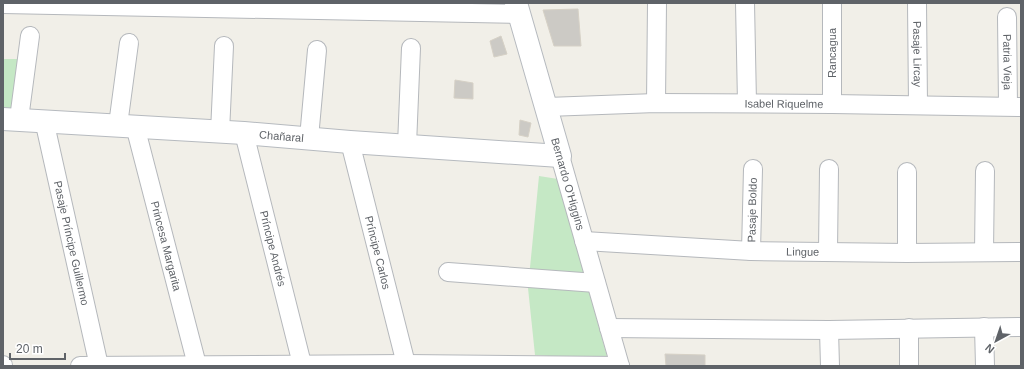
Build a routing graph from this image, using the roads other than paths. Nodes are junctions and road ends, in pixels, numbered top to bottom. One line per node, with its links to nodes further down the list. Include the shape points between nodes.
1 (657, 3): 13 (street)
2 (745, 3): 14 (street)
3 (832, 3): 15 (street, Rancagua)
4 (917, 3): 16 (street, Pasaje Lircay)
5 (3, 4): 6 (street)
6 (518, 8): 18 (street, Bernardo O'Higgins)
7 (1007, 17): 17 (street, Patria Vieja)
8 (30, 36): 19 (street)
9 (129, 43): 21 (street)
10 (224, 46): 22 (street)
11 (411, 48): 26 (street)
12 (317, 50): 24 (street)
13 (656, 103): 14 (street, Isabel Riquelme); 18 (street, Isabel Riquelme)
14 (747, 103): 15 (street, Isabel Riquelme)
15 (832, 104): 16 (street, Isabel Riquelme)
16 (918, 105): 17 (street, Isabel Riquelme)
17 (1015, 106)
18 (547, 107): 27 (street, Bernardo O'Higgins)
19 (11, 119): 20 (street, Chañaral)
20 (44, 120): 21 (street, Chañaral); 49 (street, Pasaje Príncipe Guillermo)
21 (126, 126): 22 (street, Chañaral); 47 (street, Princesa Margarita)
22 (220, 132): 23 (street, Chañaral)
23 (244, 133): 24 (street, Chañaral); 45 (street, Príncipe Andrés)
24 (309, 138): 25 (street, Chañaral)
25 (350, 142): 26 (street, Chañaral); 46 (street, Príncipe Carlos)
26 (407, 145): 27 (street, Chañaral)
27 (560, 156): 32 (street, Bernardo O'Higgins)
28 (753, 169): 33 (street, Pasaje Boldo)
29 (829, 169): 34 (street)
30 (985, 171): 35 (street)
31 (908, 172): 37 (street)
32 (584, 241): 33 (street, Lingue); 39 (street, Bernardo O'Higgins)
33 (751, 250): 34 (street, Lingue)
34 (828, 251): 37 (street, Lingue)
35 (984, 252): 36 (street, Lingue); 37 (street, Lingue)
36 (1021, 252)
37 (906, 253)
38 (448, 272): 39 (street)
39 (596, 282): 41 (street, Bernardo O'Higgins)
40 (984, 327): 42 (street); 43 (street); 53 (street)
41 (609, 328): 44 (street); 50 (street, Bernardo O'Higgins)
42 (909, 328): 44 (street); 52 (street)
43 (1021, 328)
44 (829, 330): 51 (street)
45 (302, 364): 46 (street); 47 (street)
46 (406, 364): 50 (street)
47 (197, 365): 49 (street)
48 (80, 366): 49 (street)
49 (99, 366)
50 (620, 366)
51 (830, 366)
52 (909, 366)
53 (985, 366)

